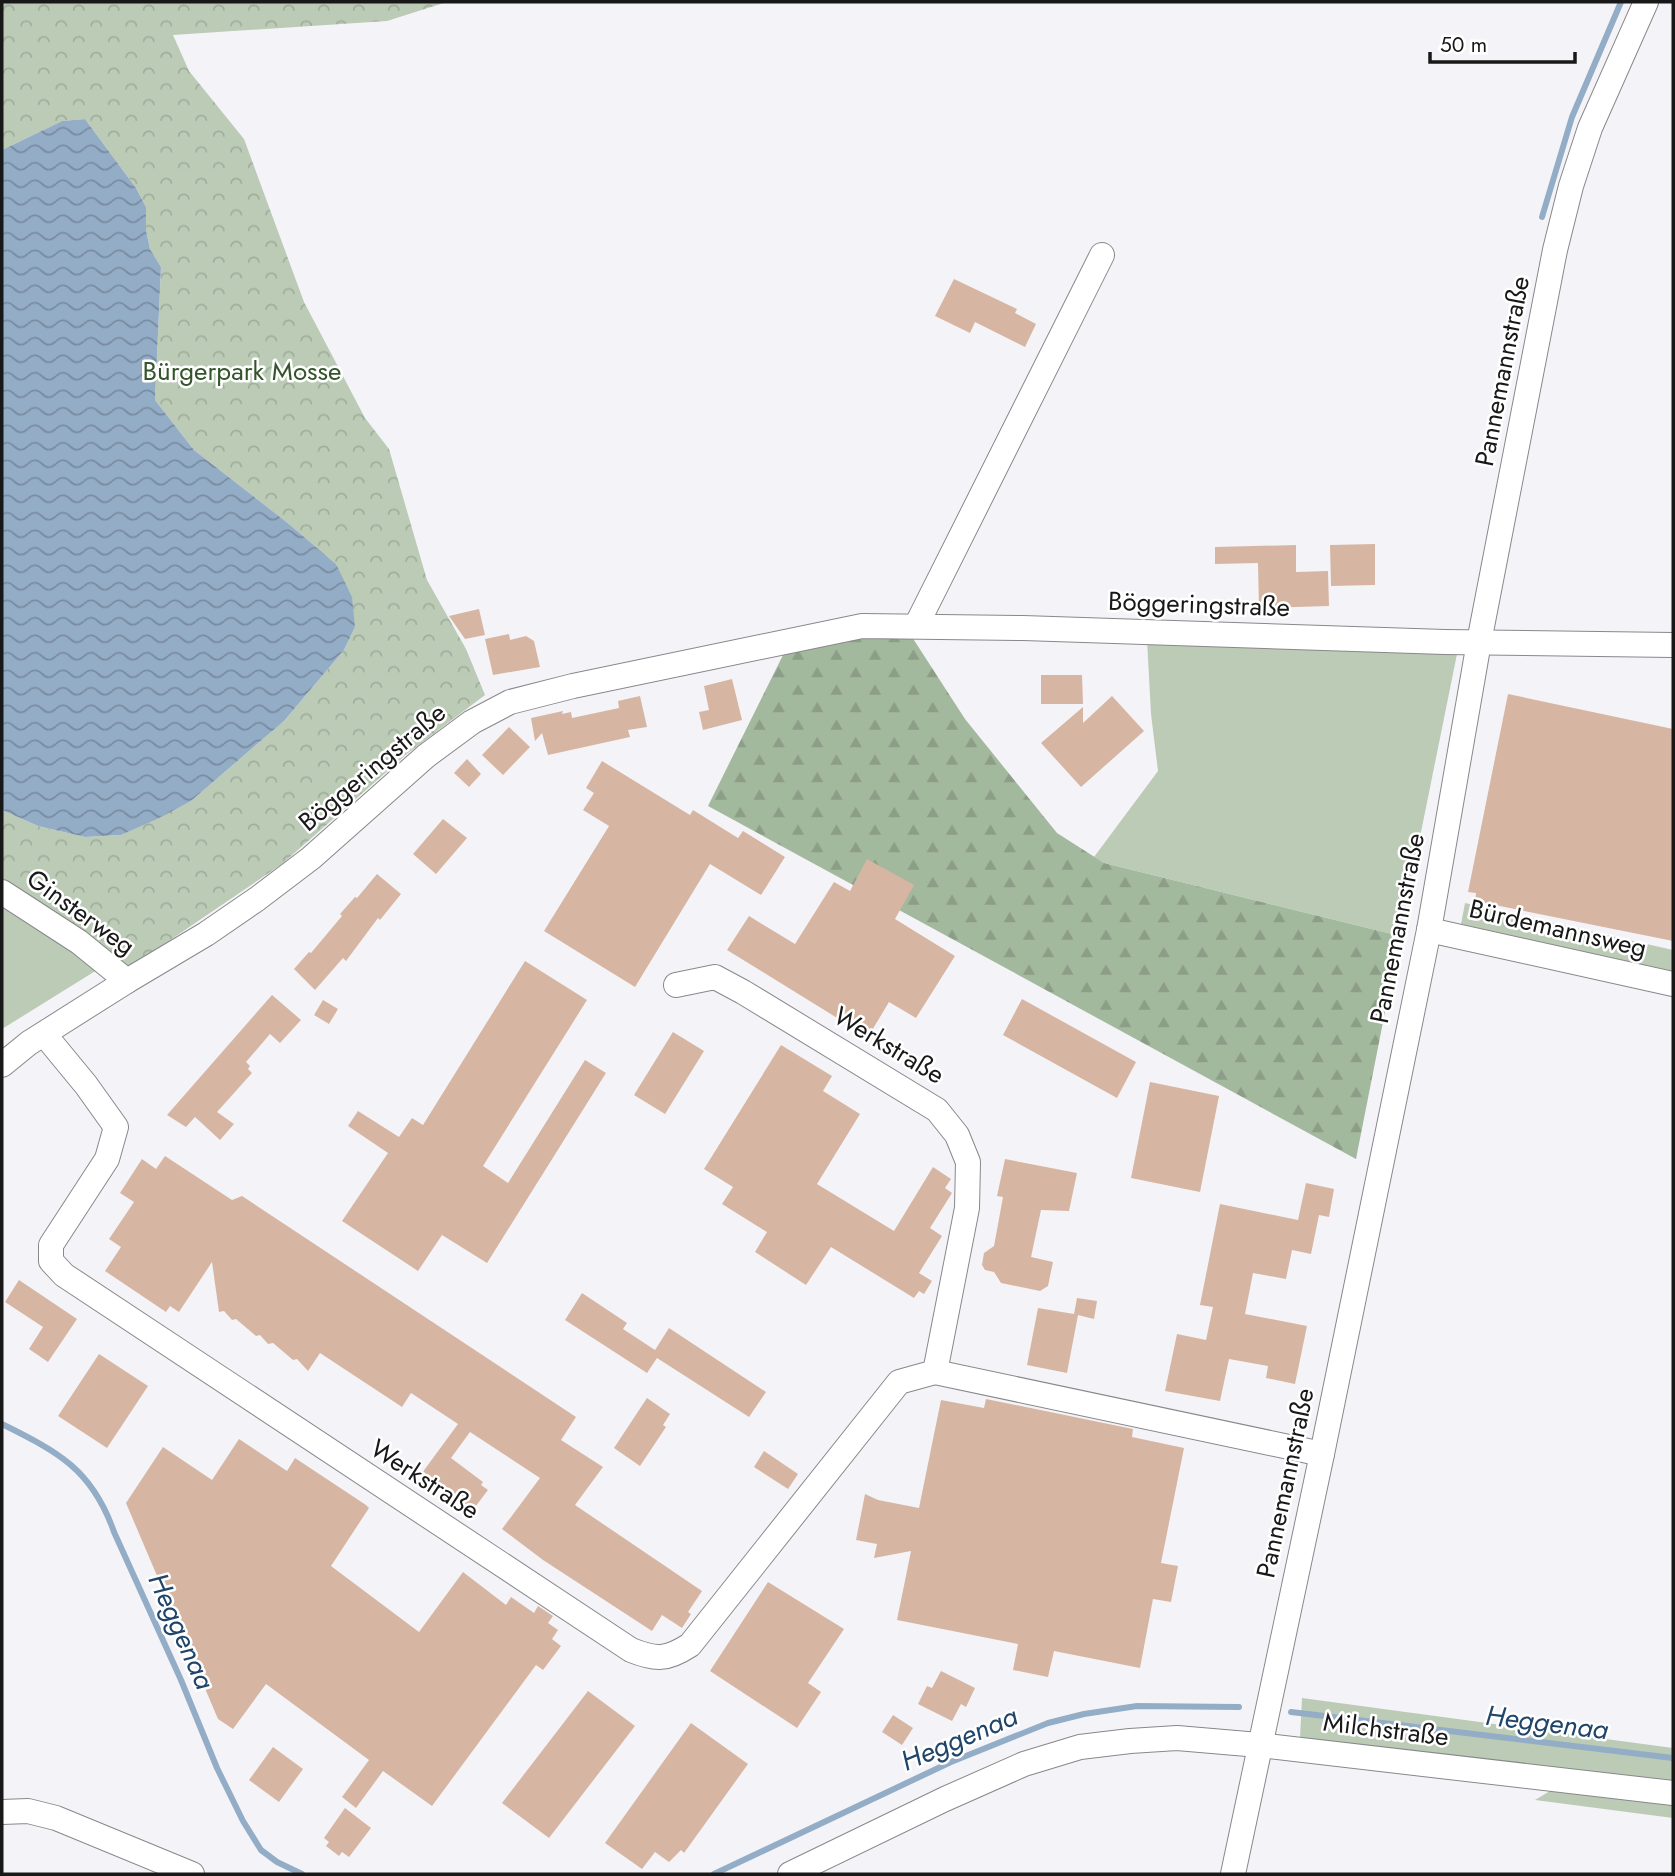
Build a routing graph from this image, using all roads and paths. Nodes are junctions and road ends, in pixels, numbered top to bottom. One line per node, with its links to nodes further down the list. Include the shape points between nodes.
1 (1646, 2): 4 (street, Pannemannstraße, via 1590,128 1571,186)
2 (1102, 255): 3 (street)
3 (916, 626): 4 (street, Böggeringstraße); 8 (street, Böggeringstraße, via 862,626 510,702 472,722 426,756 311,858 257,899)
4 (1479, 642): 5 (street, Böggeringstraße); 7 (street, Pannemannstraße)
5 (1673, 645)
6 (2, 892): 8 (street, Ginsterweg, via 79,942)
7 (1429, 930): 9 (street, Bürdemannsweg); 14 (street, Pannemannstraße)
8 (127, 981): 11 (street, Böggeringstraße)
9 (1673, 984)
10 (676, 985): 13 (street, Werkstraße, via 715,977 734,987 937,1110 957,1135 968,1162 967,1208)
11 (44, 1034): 12 (street, Böggeringstraße); 13 (street, Werkstraße, via 116,1127 107,1158 51,1245 51,1261 64,1275 631,1650 664,1658 690,1646 899,1382)
12 (2, 1065)
13 (935, 1372): 14 (street, Werkstraße)
14 (1322, 1454): 15 (street, Pannemannstraße)
15 (1259, 1745): 16 (street, Milchstraße); 19 (street, Milchstraße, via 1177,1738 1080,1747 1024,1764); 20 (street, Pannemannstraße)
16 (1673, 1793)
17 (2, 1812): 18 (street, via 28,1811 56,1818)
18 (192, 1874)
19 (790, 1874)
20 (1233, 1874)

